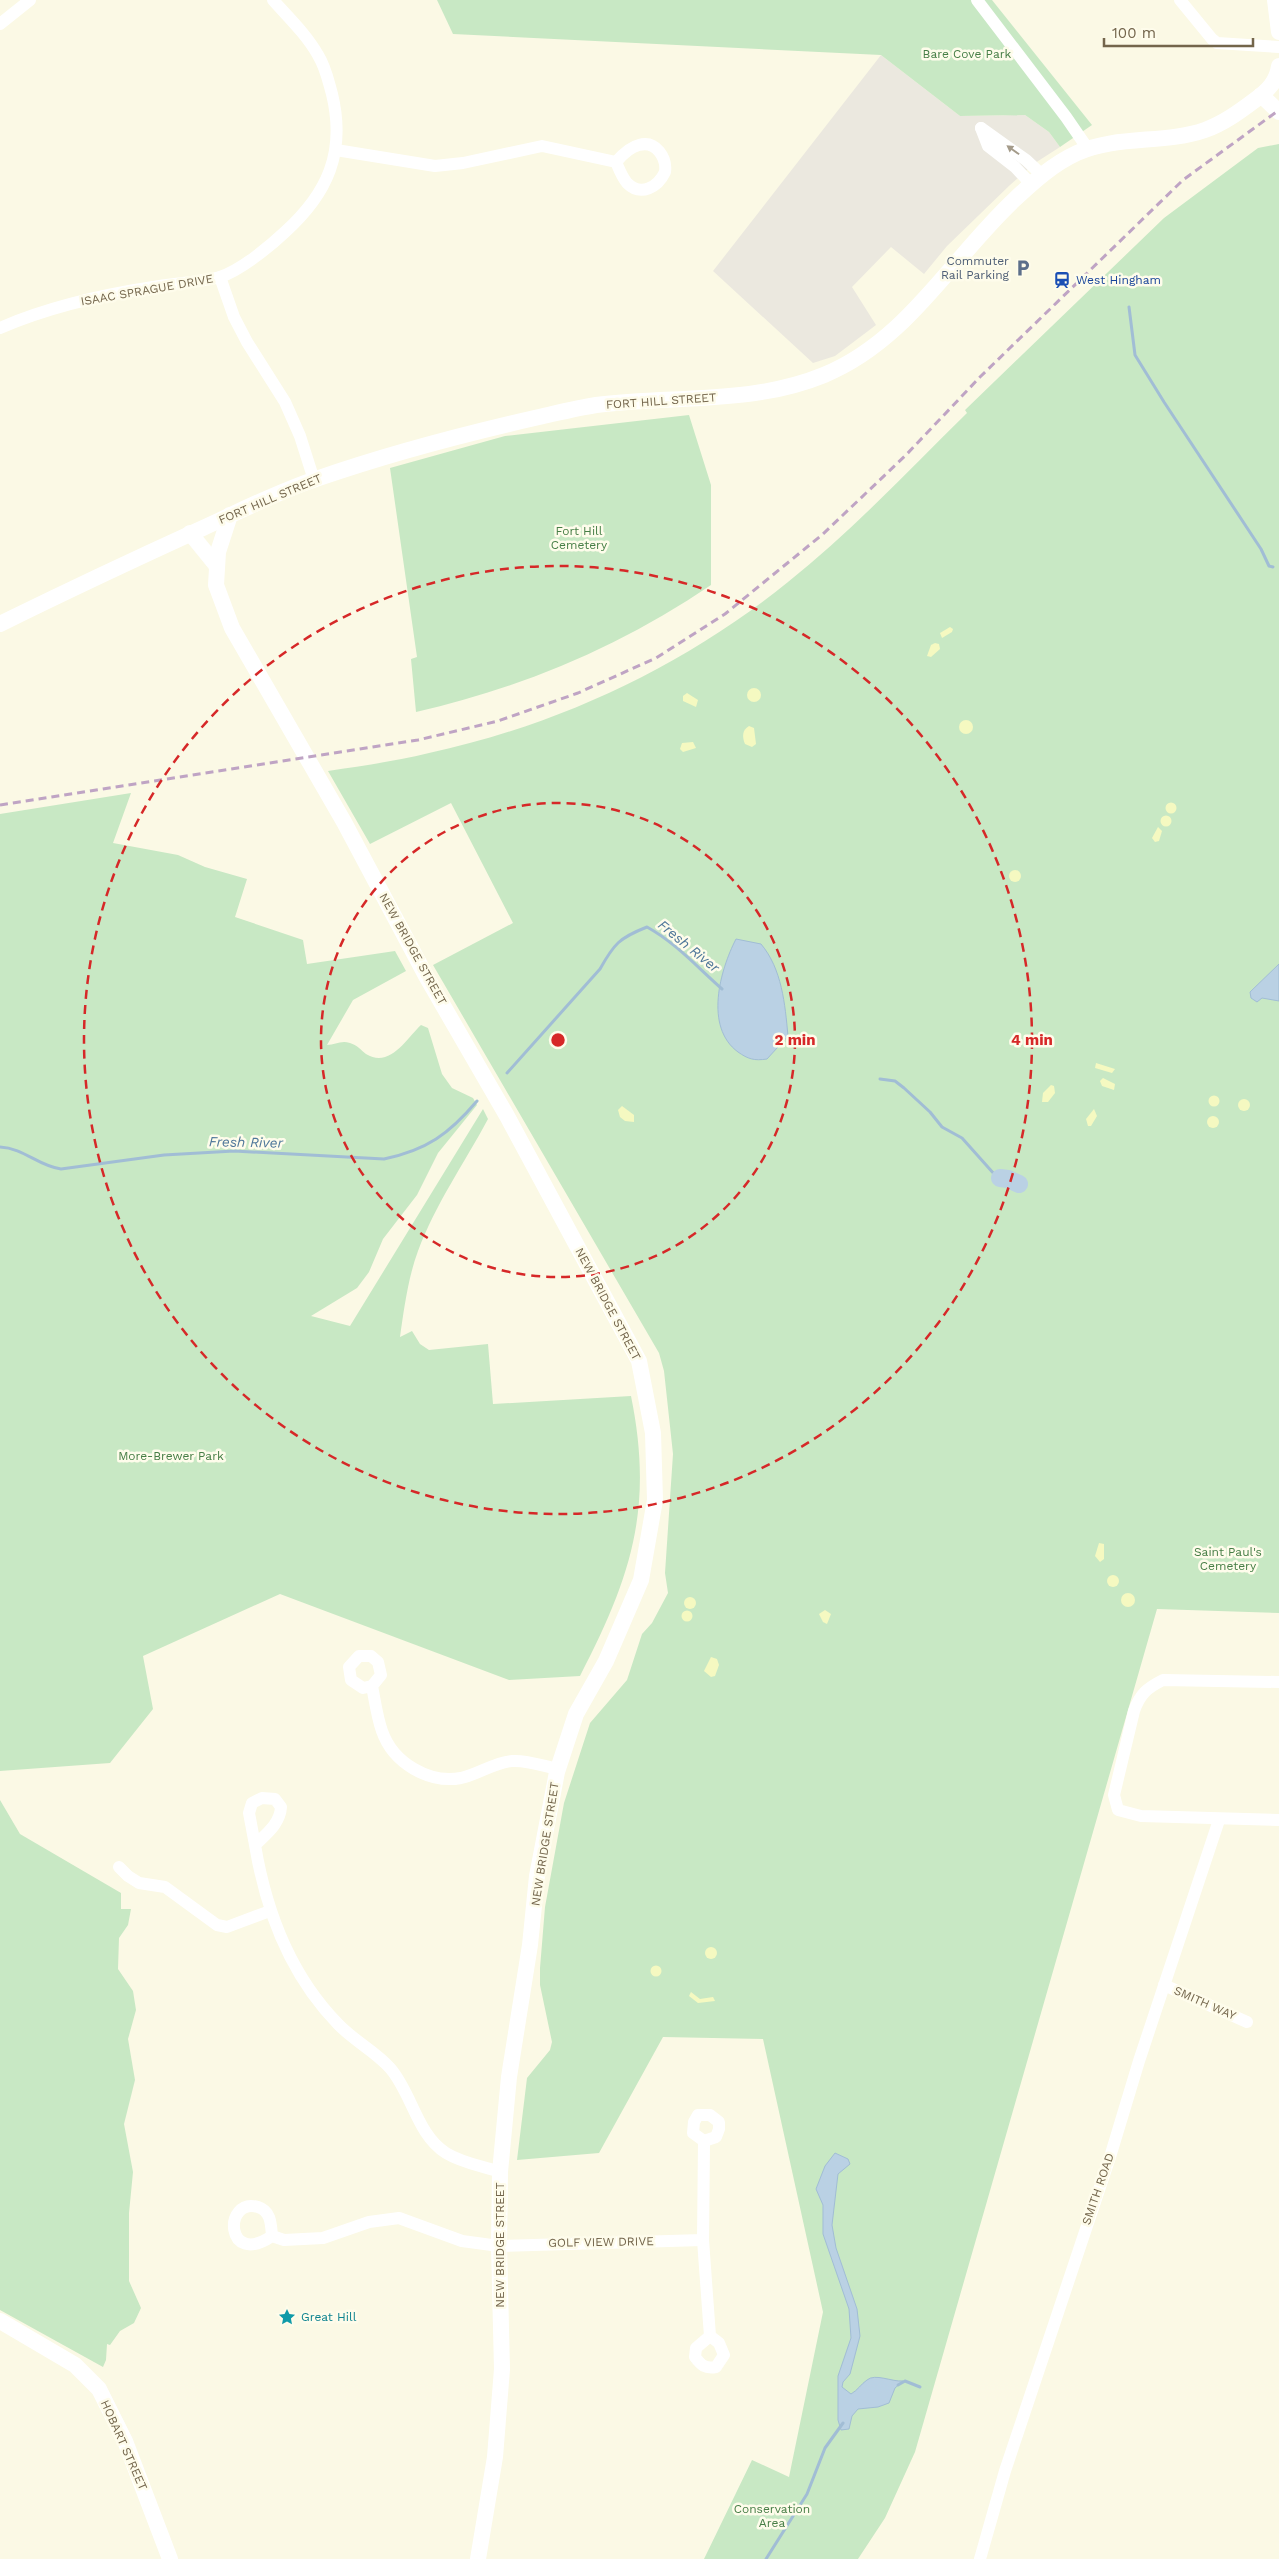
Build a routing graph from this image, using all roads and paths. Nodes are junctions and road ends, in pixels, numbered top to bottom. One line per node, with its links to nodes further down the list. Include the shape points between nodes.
1 (30, 0): 6 (street)
2 (273, 0): 13 (street, ISAAC SPRAGUE DRIVE, via 305,35 324,66 336,115)
3 (977, 0): 12 (street)
4 (1180, 0): 8 (street, via 1217,43)
5 (1275, 0): 7 (street)
6 (0, 24)
7 (1279, 32)
8 (1279, 47)
9 (1279, 66): 10 (street, FORT HILL STREET, via 1276,78)
10 (1261, 95): 11 (street); 12 (street, FORT HILL STREET, via 1229,119 1204,130)
11 (1279, 112)
12 (1088, 149): 17 (street, FORT HILL STREET, via 1037,179 970,246 894,331 828,374 776,391 721,398 595,405 448,440)
13 (336, 150): 14 (street, via 435,166 542,146); 15 (street, ISAAC SPRAGUE DRIVE, via 318,197 300,218 257,254)
14 (616, 162)
15 (220, 277): 16 (street, ISAAC SPRAGUE DRIVE, via 144,288 64,306); 17 (street, via 242,334 285,402)
16 (0, 328)
17 (314, 480): 18 (street, FORT HILL STREET)
18 (230, 516): 19 (street, FORT HILL STREET); 20 (street, NEW BRIDGE STREET)
19 (190, 533): 20 (street); 21 (street, FORT HILL STREET)
20 (216, 564): 24 (street, NEW BRIDGE STREET, via 216,585 232,628 317,774 639,1361 655,1452 656,1487 649,1543 641,1580 606,1661 576,1714)
21 (0, 624)
22 (1279, 1682): 25 (street, via 1163,1680 1146,1688 1139,1698 1114,1795 1118,1810 1141,1816)
23 (372, 1686): 24 (street, via 382,1731 390,1747 403,1762 423,1774 458,1779 510,1761)
24 (558, 1769): 33 (street, NEW BRIDGE STREET, via 537,1876 530,1945 509,2077)
25 (1219, 1820): 26 (street); 30 (street, SMITH ROAD)
26 (1279, 1820)
27 (255, 1845): 29 (street)
28 (119, 1867): 29 (street, via 139,1883 165,1887 217,1925 227,1927)
29 (270, 1911): 33 (street, via 298,1973 312,1995 344,2029 392,2070 428,2134 444,2152 455,2158)
30 (1164, 1985): 31 (street, SMITH WAY); 41 (street, SMITH ROAD, via 1005,2471)
31 (1247, 2022)
32 (704, 2141): 35 (street)
33 (500, 2172): 36 (street, NEW BRIDGE STREET)
34 (272, 2236): 36 (street, GOLF VIEW DRIVE, via 284,2240 323,2238 369,2222 399,2218 462,2240)
35 (703, 2240): 36 (street, GOLF VIEW DRIVE); 38 (street)
36 (499, 2246): 40 (street, NEW BRIDGE STREET, via 502,2374 495,2457)
37 (0, 2321): 39 (street, HOBART STREET, via 67,2359 99,2390 125,2441)
38 (710, 2336)
39 (170, 2559)
40 (478, 2559)
41 (980, 2559)

